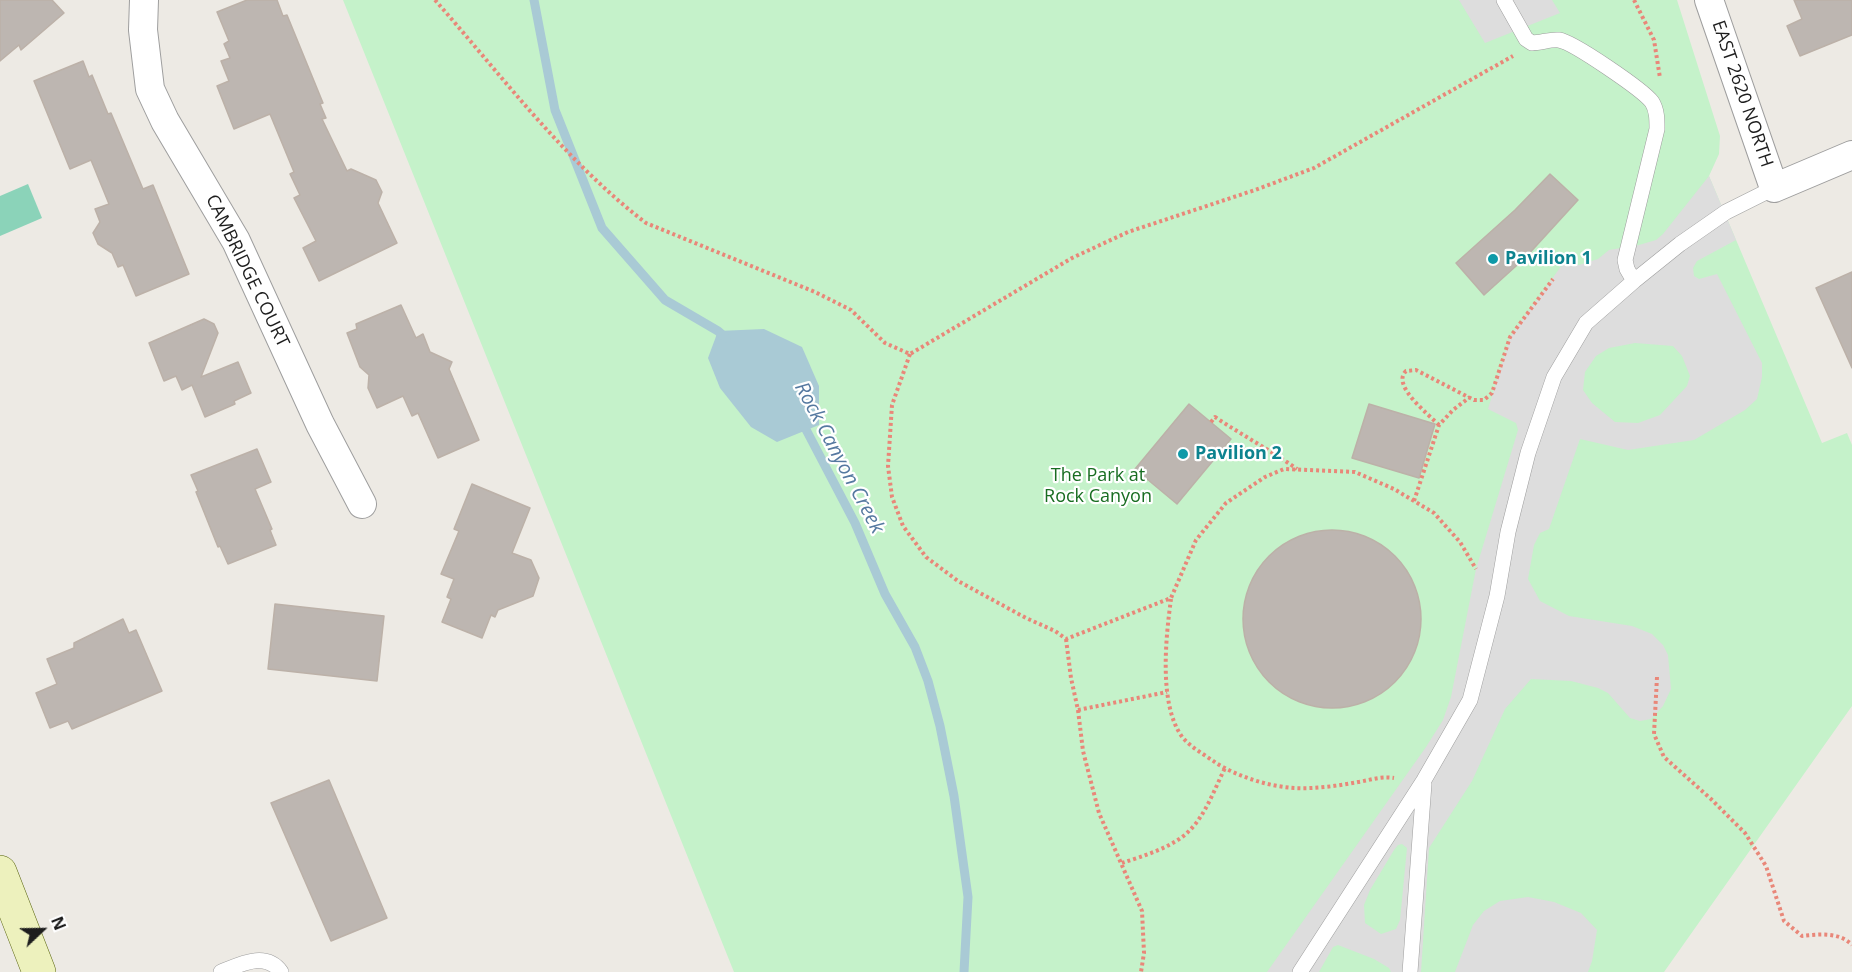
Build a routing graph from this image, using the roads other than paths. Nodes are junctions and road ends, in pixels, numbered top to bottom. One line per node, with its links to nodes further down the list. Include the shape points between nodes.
1 (144, 0): 7 (street, CAMBRIDGE COURT, via 143,30 150,89 236,241 320,424)
2 (1504, 0): 6 (lane, via 1526,39 1532,43 1561,40 1574,46 1643,92 1656,111 1657,129 1625,260)
3 (1709, 0): 5 (street, EAST 2620 NORTH)
4 (1852, 155): 5 (street)
5 (1774, 188): 6 (lane, via 1726,212)
6 (1634, 280): 8 (lane, via 1586,323 1554,377 1528,453 1470,700)
7 (362, 504)
8 (1424, 780): 13 (lane); 14 (lane)
9 (0, 872): 10 (street)
10 (39, 972)
11 (221, 972): 12 (lane, via 250,961 266,960)
12 (281, 972)
13 (1300, 972)
14 (1410, 972)

